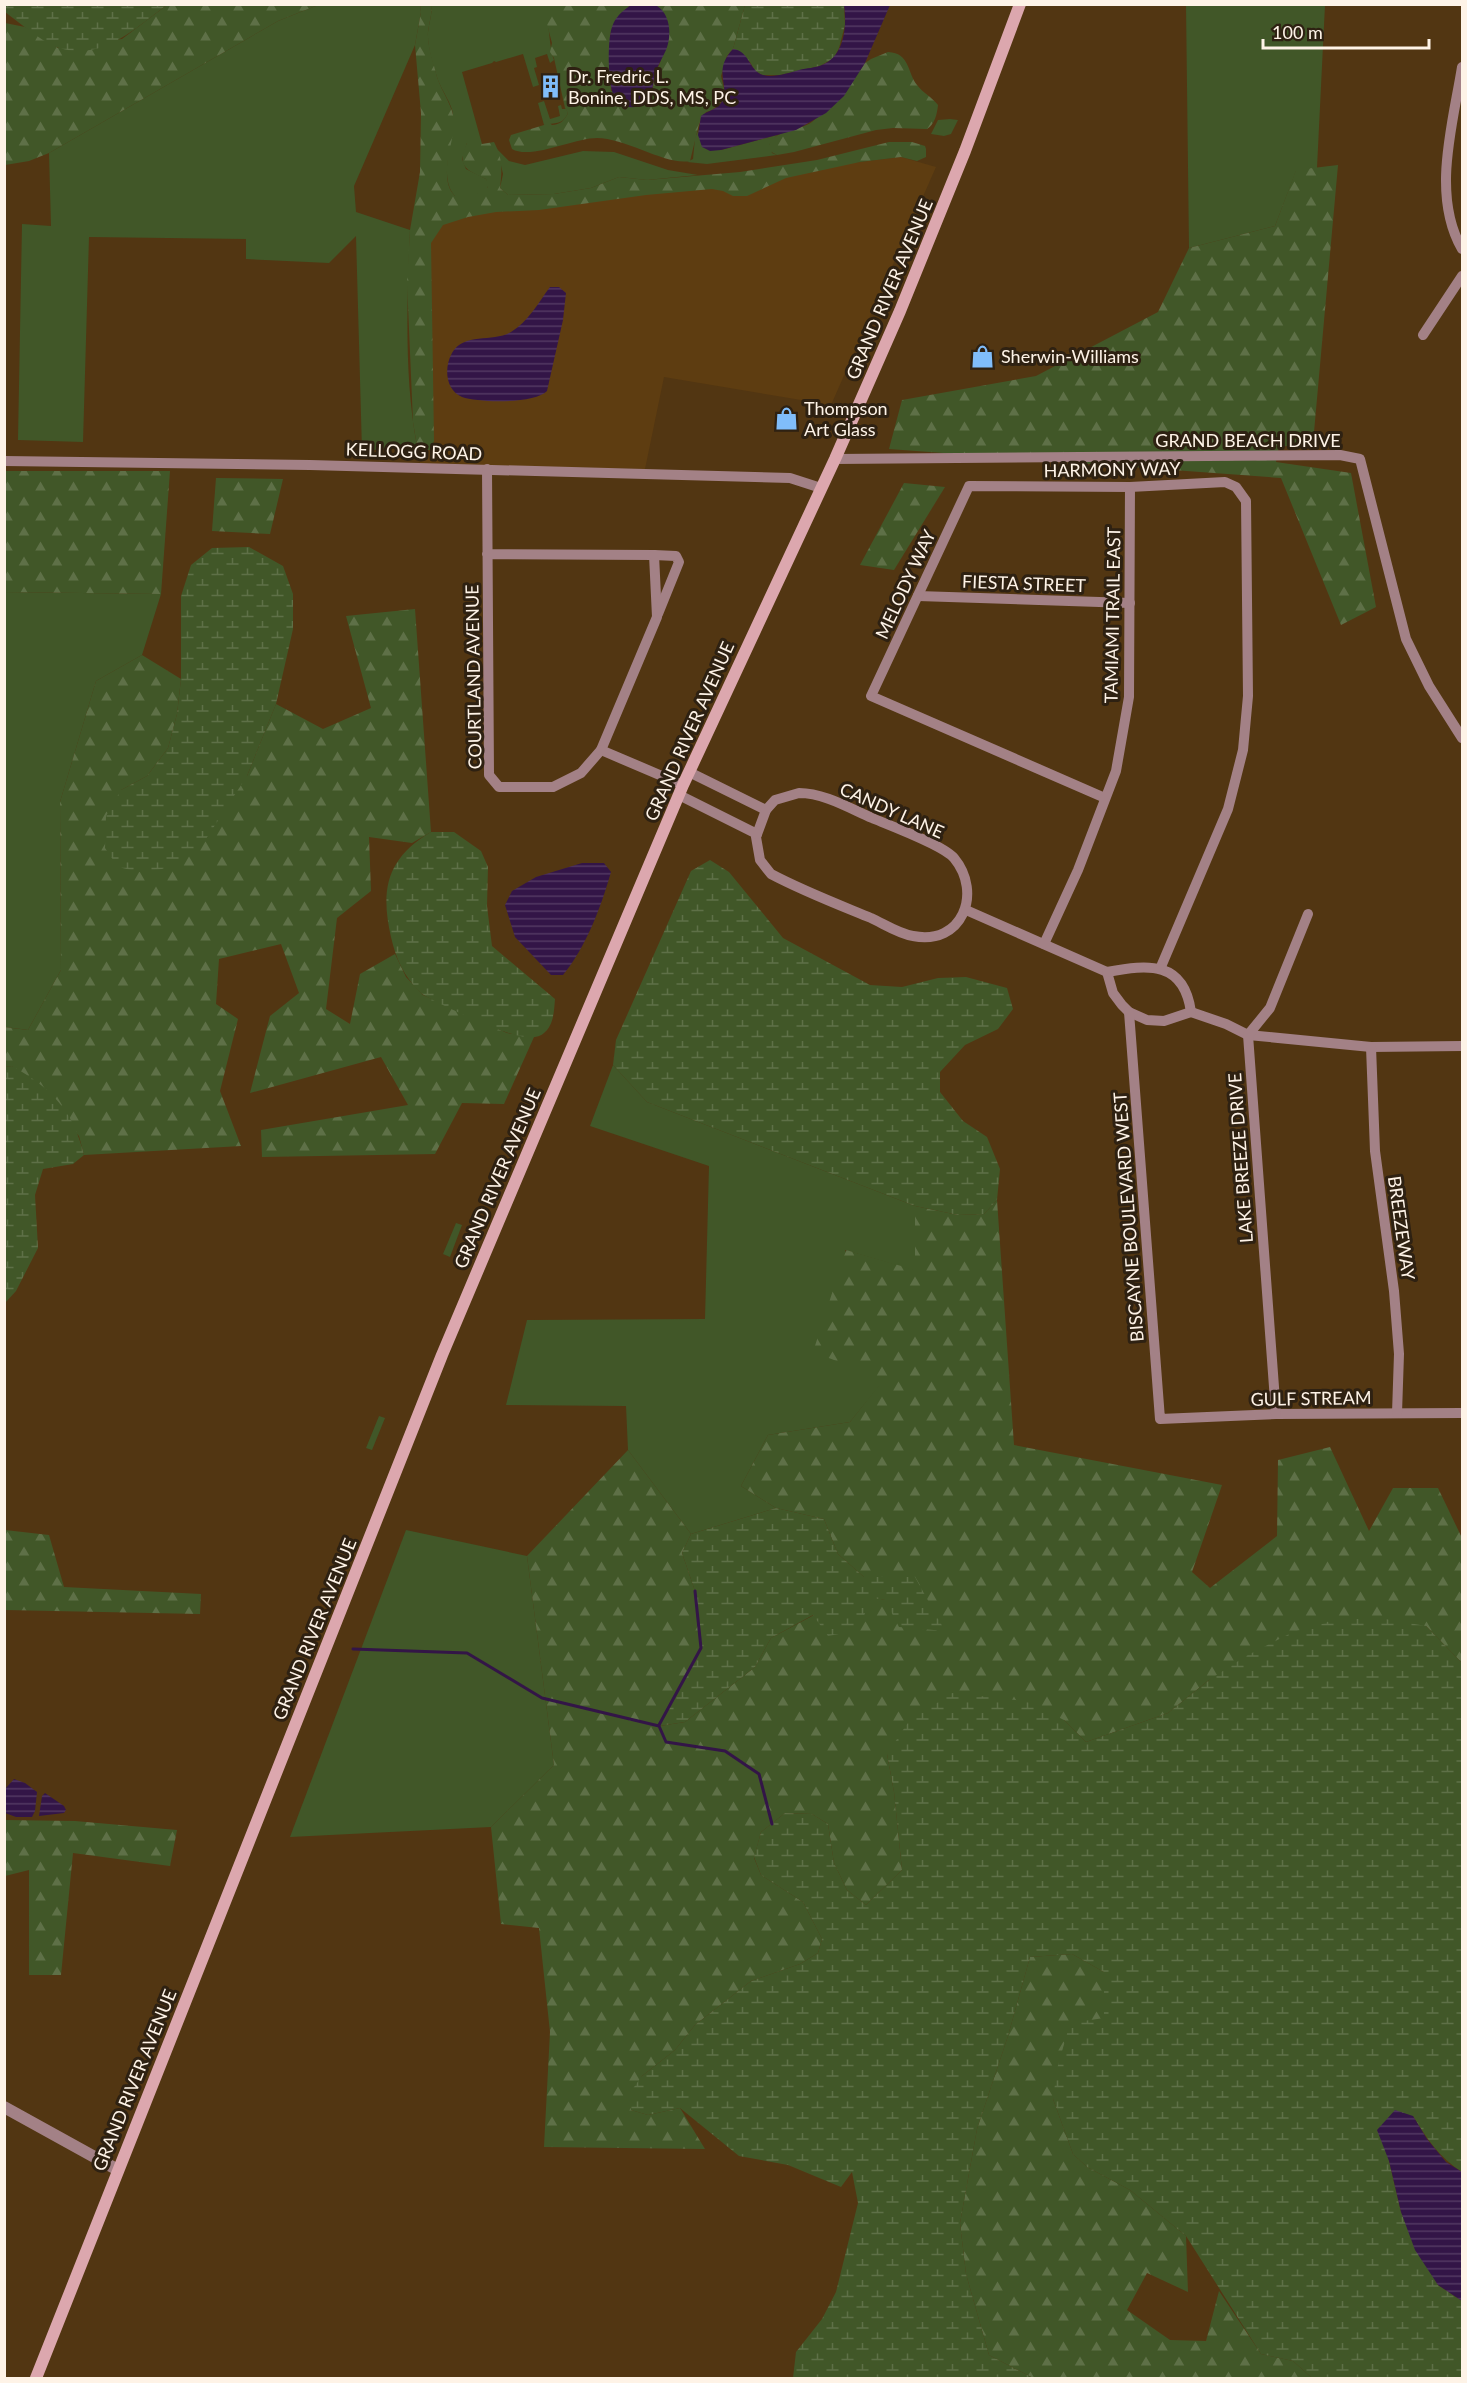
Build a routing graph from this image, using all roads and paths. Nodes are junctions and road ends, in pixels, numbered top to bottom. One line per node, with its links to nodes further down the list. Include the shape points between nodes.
1 (1020, 4): 6 (main road, GRAND RIVER AVENUE, via 947,197)
2 (1462, 67): 3 (street, via 1449,150 1447,192 1452,224)
3 (1462, 249)
4 (1462, 276): 5 (street)
5 (1423, 335)
6 (835, 459): 11 (main road, GRAND RIVER AVENUE); 17 (street, GRAND BEACH DRIVE, via 1340,455 1360,459 1406,639 1429,686)
7 (4, 461): 8 (street, KELLOGG ROAD)
8 (487, 469): 11 (street, KELLOGG ROAD, via 790,478); 12 (street, COURTLAND AVENUE)
9 (969, 486): 10 (street, HARMONY WAY); 14 (street, MELODY WAY)
10 (1130, 487): 15 (street, TAMIAMI TRAIL EAST); 27 (street, HARMONY WAY, via 1226,482 1236,487 1246,501 1248,696 1243,750 1228,808)
11 (821, 488): 19 (main road, GRAND RIVER AVENUE)
12 (487, 554): 13 (street, COURTLAND AVENUE); 18 (street, COURTLAND AVENUE, via 489,775 499,787 553,787 581,773)
13 (654, 555): 16 (street, COURTLAND AVENUE); 16 (street, COURTLAND AVENUE, via 676,556 679,562)
14 (918, 596): 15 (street, FIESTA STREET); 21 (street, MELODY WAY, via 871,696)
15 (1130, 603): 21 (street, TAMIAMI TRAIL EAST, via 1129,697 1116,771)
16 (657, 617): 18 (street, COURTLAND AVENUE)
17 (1462, 738)
18 (601, 750): 20 (street)
19 (689, 772): 20 (main road, GRAND RIVER AVENUE); 22 (street)
20 (681, 790): 23 (street); 39 (main road, GRAND RIVER AVENUE, via 442,1355)
21 (1105, 798): 26 (street, TAMIAMI TRAIL EAST)
22 (766, 810): 23 (street); 24 (street, CANDY LANE, via 787,795 811,793 919,838 952,856 961,868 968,898)
23 (757, 834): 24 (street, via 756,849 771,874 913,936 943,934 960,921)
24 (966, 910): 26 (street)
25 (1308, 914): 31 (street, via 1270,1008)
26 (1044, 944): 28 (street)
27 (1160, 969): 28 (street, via 1147,965); 30 (street, via 1182,982)
28 (1107, 972): 29 (street, via 1113,993)
29 (1129, 1012): 30 (street, via 1147,1020 1164,1021); 37 (street, BISCAYNE BOULEVARD WEST)
30 (1191, 1012): 31 (street)
31 (1248, 1035): 33 (street); 36 (street, LAKE BREEZE DRIVE)
32 (1462, 1046): 33 (street)
33 (1371, 1047): 34 (street, BREEZEWAY, via 1375,1151 1399,1354)
34 (1397, 1413): 35 (street, GULF STREAM); 36 (street, GULF STREAM)
35 (1462, 1413)
36 (1276, 1414): 37 (street, GULF STREAM)
37 (1160, 1419)
38 (4, 2107): 39 (street)
39 (118, 2170): 40 (main road, GRAND RIVER AVENUE)
40 (36, 2379)

